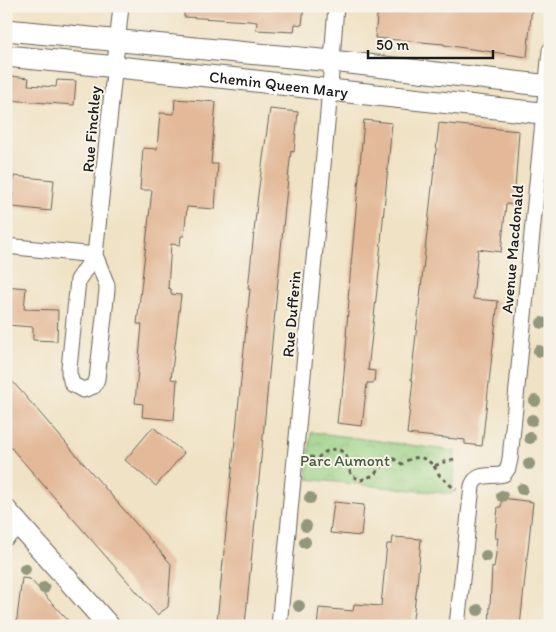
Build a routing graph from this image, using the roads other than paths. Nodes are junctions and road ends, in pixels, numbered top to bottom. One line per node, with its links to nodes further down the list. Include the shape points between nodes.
1 (121, 6): 4 (street, Rue Finchley)
2 (336, 6): 7 (street, Rue Dufferin)
3 (6, 30): 4 (street, Chemin Queen Mary)
4 (118, 40): 7 (street, Chemin Queen Mary); 8 (street, Rue Finchley)
5 (550, 50): 9 (street, Avenue Macdonald)
6 (6, 56): 8 (street, Chemin Queen Mary)
7 (332, 61): 9 (street, Chemin Queen Mary); 10 (street, Rue Dufferin)
8 (115, 66): 10 (street, Chemin Queen Mary); 13 (street, Rue Finchley)
9 (548, 85): 11 (street, Avenue Macdonald)
10 (330, 90): 11 (street, Chemin Queen Mary); 17 (street, Rue Dufferin)
11 (546, 114): 18 (street, Avenue Macdonald, via 510,451 506,472 478,477 463,491)
12 (6, 246): 13 (street)
13 (96, 255): 13 (street, via 78,280 69,368 72,384 83,390 94,386 97,379 107,290)
14 (6, 510): 15 (street)
15 (13, 532): 16 (street)
16 (109, 626)
17 (278, 626)
18 (457, 626)

